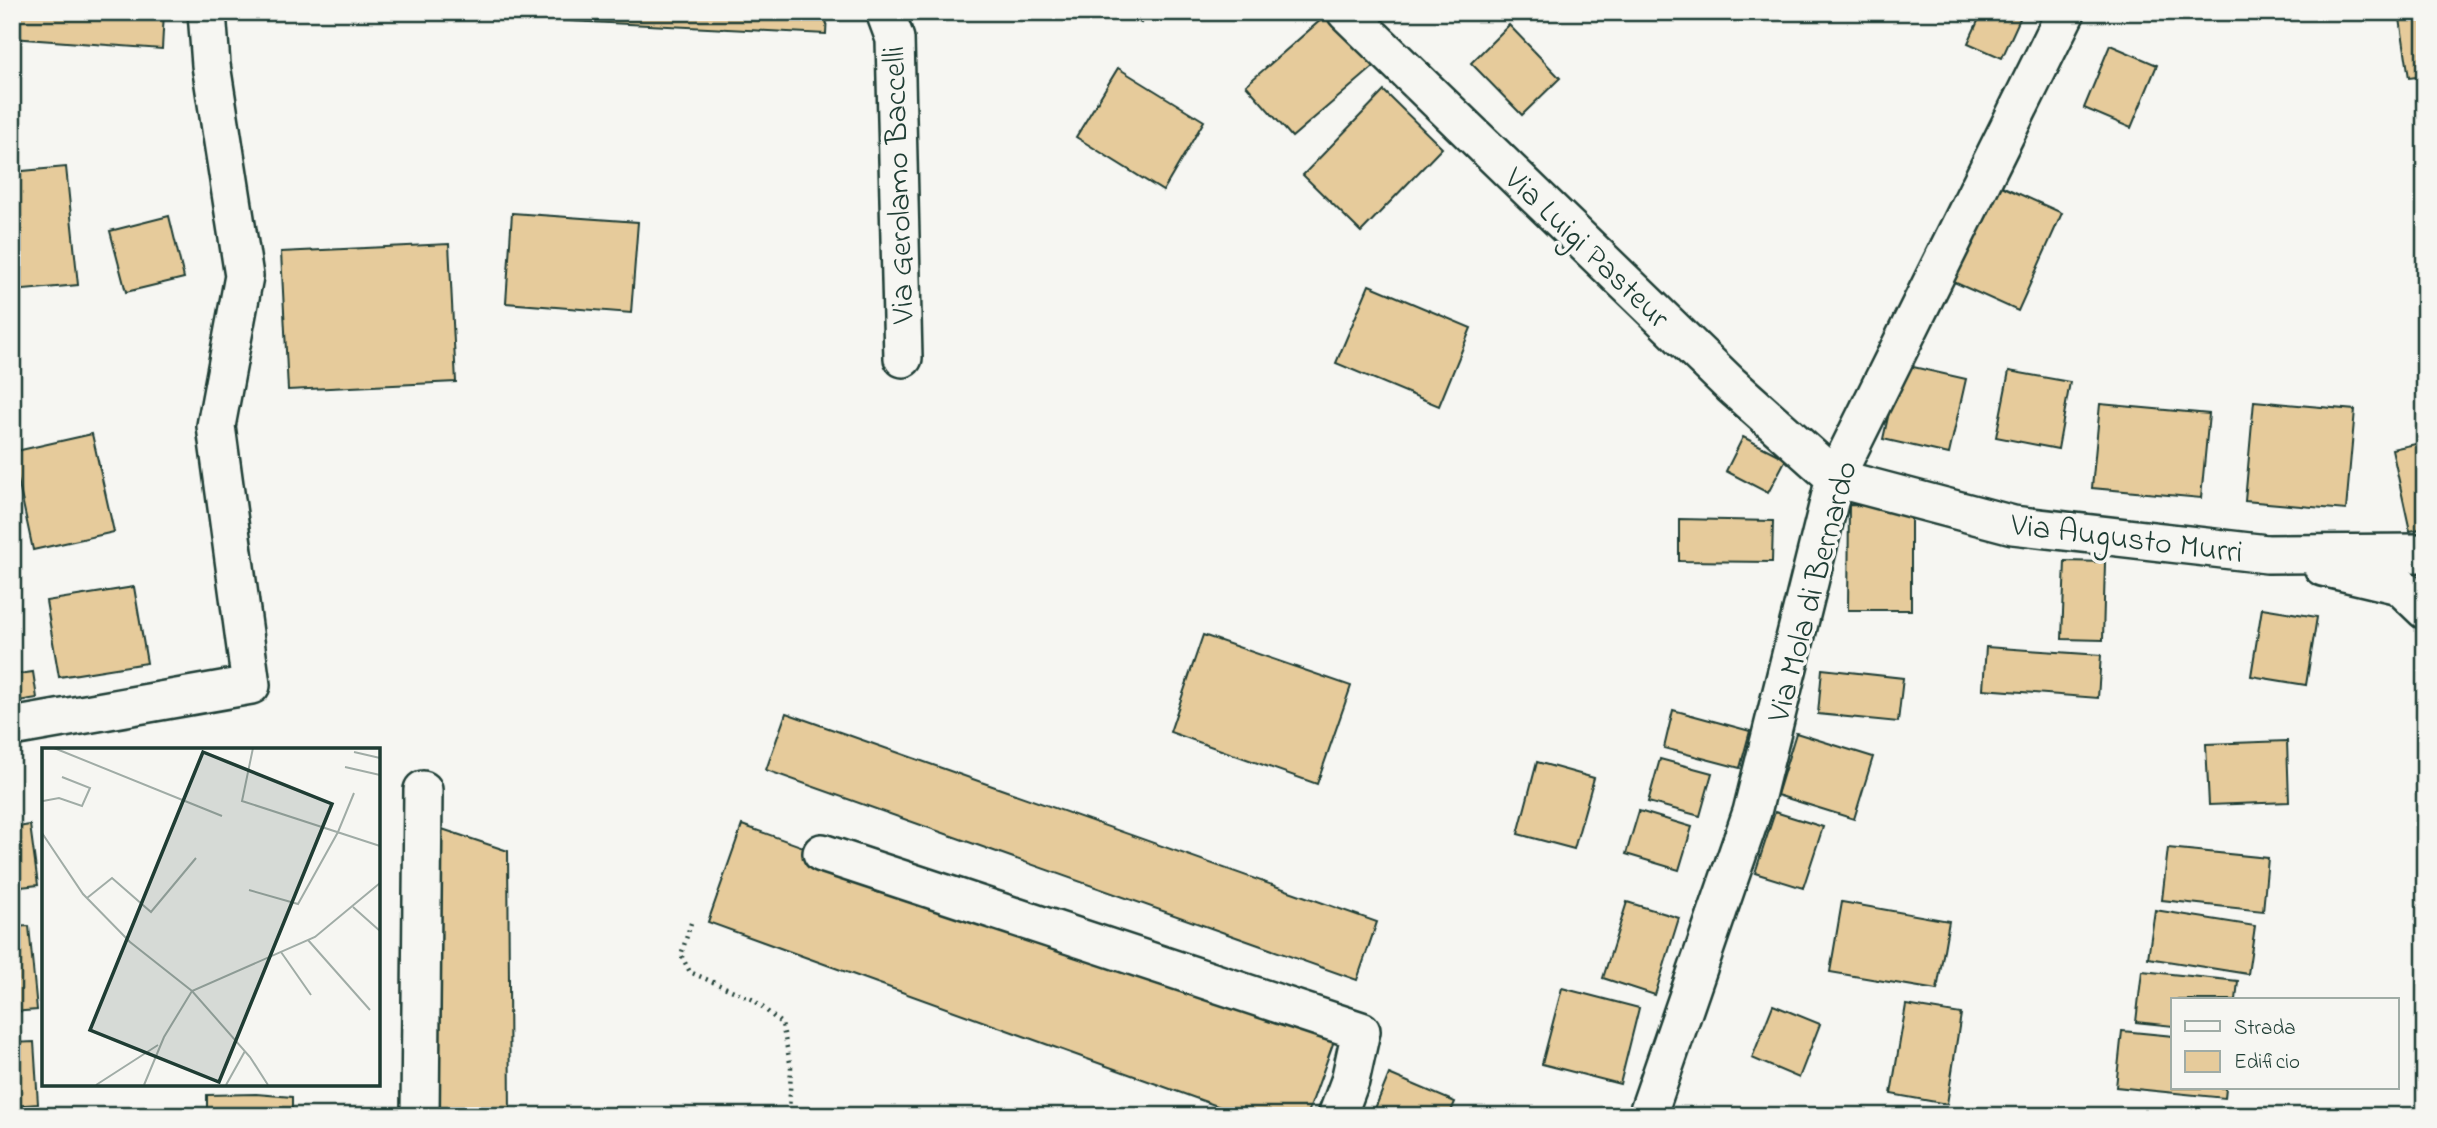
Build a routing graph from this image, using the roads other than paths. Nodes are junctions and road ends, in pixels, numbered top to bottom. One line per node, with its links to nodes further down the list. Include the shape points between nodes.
1 (207, 12): 10 (street, via 244,276 216,426 251,685)
2 (885, 12): 5 (street, Via Gerolamo Baccelli, via 895,39)
3 (1346, 12): 6 (street, Via Luigi Pasteur, via 1731,385)
4 (2066, 12): 6 (street, Via Mola di Bernardo)
5 (903, 358)
6 (1835, 478): 8 (street, Via Augusto Murri, via 2012,525); 15 (street, Via Mola di Bernardo, via 1752,812)
7 (2425, 553): 8 (street, Via Augusto Murri)
8 (2267, 554): 9 (street, via 2399,586)
9 (2425, 610)
10 (12, 727)
11 (423, 790): 13 (street)
12 (822, 853): 14 (street, via 1361,1031 1350,1081)
13 (421, 1116)
14 (1336, 1116)
15 (1647, 1116)

